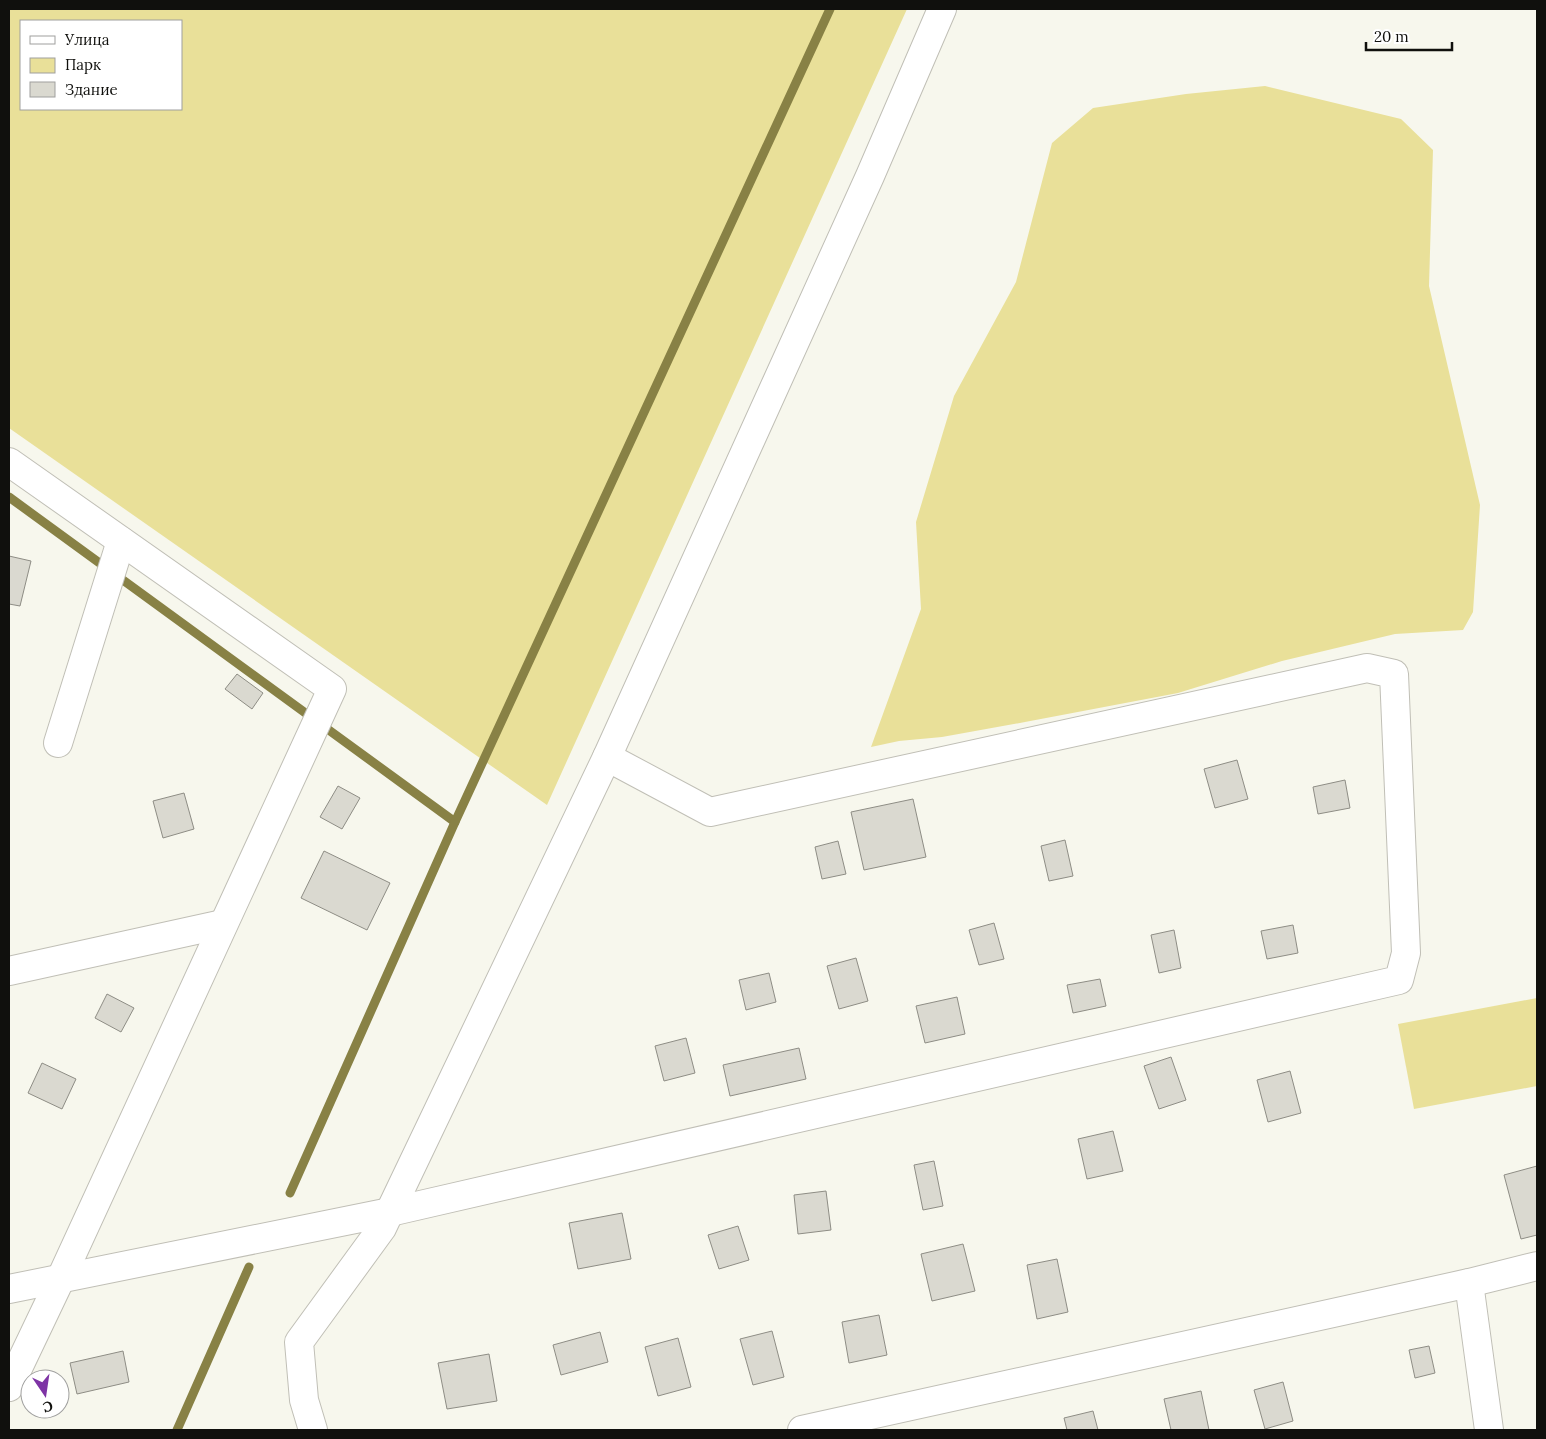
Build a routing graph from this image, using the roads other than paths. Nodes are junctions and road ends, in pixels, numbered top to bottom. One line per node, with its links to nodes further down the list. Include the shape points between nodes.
1 (942, 9): 5 (street, via 870,176)
2 (9, 462): 3 (street)
3 (121, 541): 4 (street); 6 (street, via 332,689)
4 (58, 743)
5 (607, 757): 8 (street); 8 (street, via 710,812 1366,668 1394,674 1406,953 1399,980)
6 (223, 924): 7 (street); 10 (street)
7 (9, 971)
8 (390, 1212): 10 (street); 14 (street, via 382,1228 299,1342 304,1400)
9 (1537, 1266): 11 (street)
10 (61, 1278): 12 (street); 13 (street)
11 (1469, 1283): 15 (street); 16 (street)
12 (9, 1289)
13 (9, 1386)
14 (313, 1430)
15 (802, 1430)
16 (1489, 1430)

